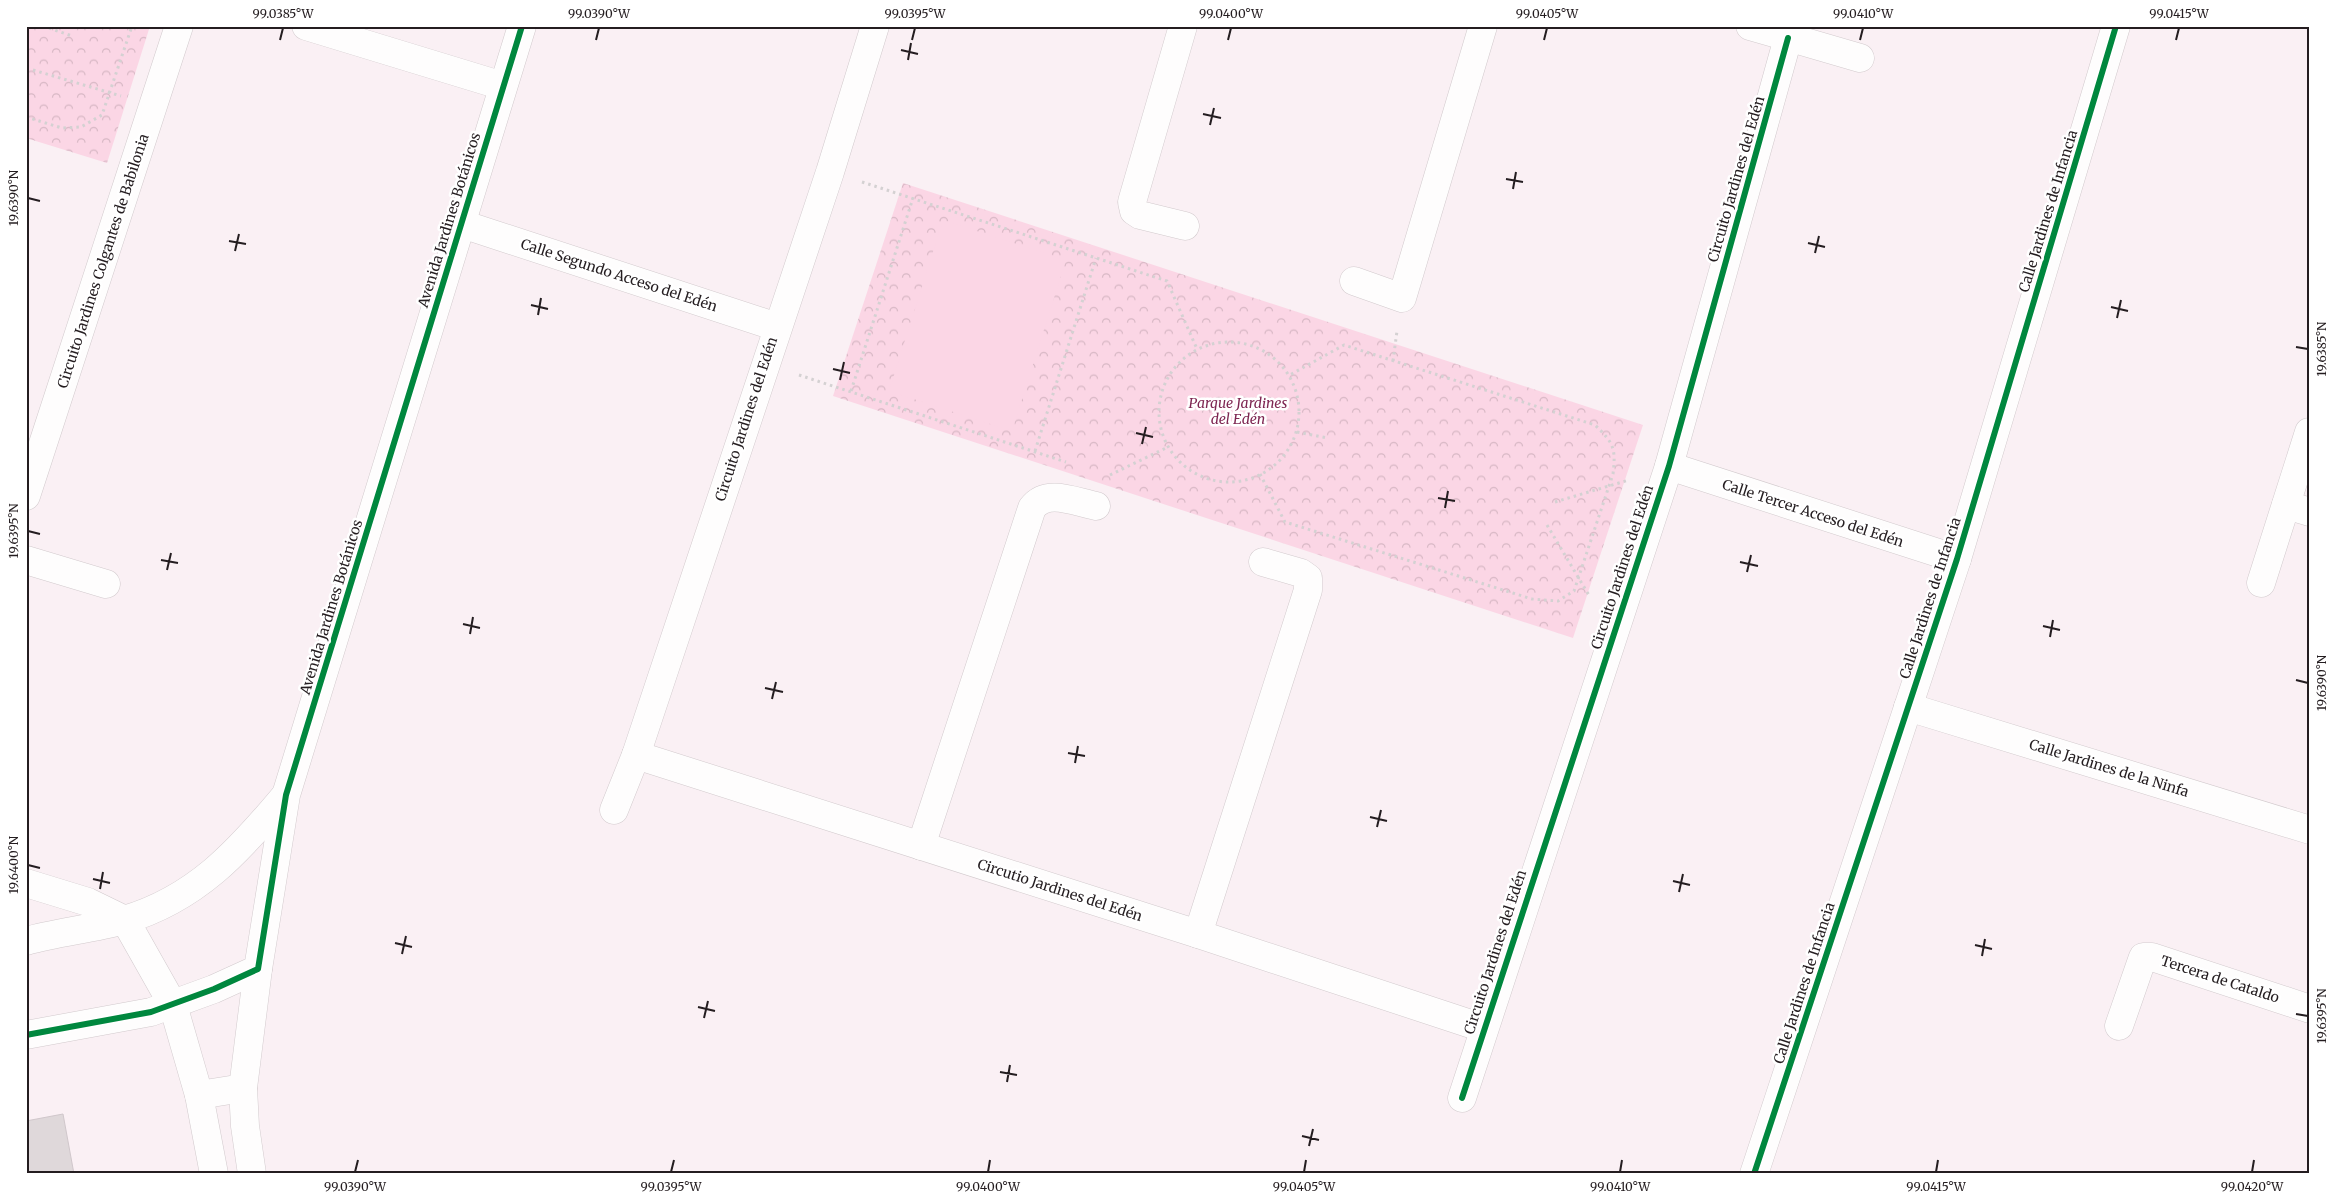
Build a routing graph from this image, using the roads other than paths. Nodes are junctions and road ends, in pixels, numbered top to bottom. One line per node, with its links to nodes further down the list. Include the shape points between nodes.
1 (179, 26): 18 (street, Circuito Jardines Colgantes de Babilonia)
2 (306, 26): 11 (street)
3 (522, 26): 11 (street, Avenida Jardines Botánicos)
4 (875, 26): 15 (street, Circuito Jardines del Edén)
5 (1183, 26): 13 (street, via 1132,202 1134,211 1140,215)
6 (1482, 26): 14 (street, via 1402,298)
7 (1750, 26): 9 (street)
8 (2116, 26): 21 (street, Calle Jardines de Infancia)
9 (1788, 38): 10 (street); 17 (street, Circuito Jardines del Edén)
10 (1860, 58)
11 (503, 86): 12 (street, Avenida Jardines Botánicos)
12 (462, 224): 15 (street, Calle Segundo Acceso del Edén); 28 (street, Avenida Jardines Botánicos)
13 (1185, 226)
14 (1354, 281)
15 (777, 327): 27 (street, Circuito Jardines del Edén)
16 (2309, 432): 20 (street)
17 (1669, 466): 21 (street, Calle Tercer Acceso del Edén); 40 (street, Circuito Jardines del Edén)
18 (26, 496)
19 (1096, 506): 31 (street, via 1049,496 1038,500 1032,508)
20 (2298, 508): 24 (street)
21 (1957, 559): 26 (street, Calle Jardines de Infancia)
22 (26, 560): 25 (street)
23 (1263, 562): 34 (street, via 1301,573 1308,578 1308,590)
24 (2261, 583)
25 (106, 584)
26 (1908, 707): 30 (street, Calle Jardines de la Ninfa); 47 (street, Calle Jardines de Infancia)
27 (636, 755): 29 (street, Circuito Jardines del Edén); 31 (street, Circutio Jardines del Edén)
28 (286, 795): 33 (street, Avenida Jardines Botánicos, via 243,845 194,888); 36 (street, Avenida Jardines Botánicos)
29 (614, 810)
30 (2310, 830)
31 (921, 846): 34 (street, Circutio Jardines del Edén)
32 (26, 883): 33 (street, via 88,902)
33 (125, 920): 35 (street, Avenida Jardines Botánicos); 37 (street)
34 (1198, 934): 40 (street, Circutio Jardines del Edén)
35 (26, 941)
36 (258, 969): 37 (street); 42 (street, Avenida Jardines Botánicos)
37 (173, 1005): 41 (street, via 111,1021); 43 (street)
38 (2310, 1009): 39 (street, Tercera de Cataldo, via 2152,957 2143,957)
39 (2119, 1026)
40 (1484, 1028): 44 (street, Circuito Jardines del Edén)
41 (26, 1035)
42 (243, 1088): 43 (street); 46 (street, Avenida Jardines Botánicos)
43 (199, 1095): 45 (street)
44 (1462, 1098)
45 (214, 1174)
46 (252, 1174)
47 (1754, 1174)

